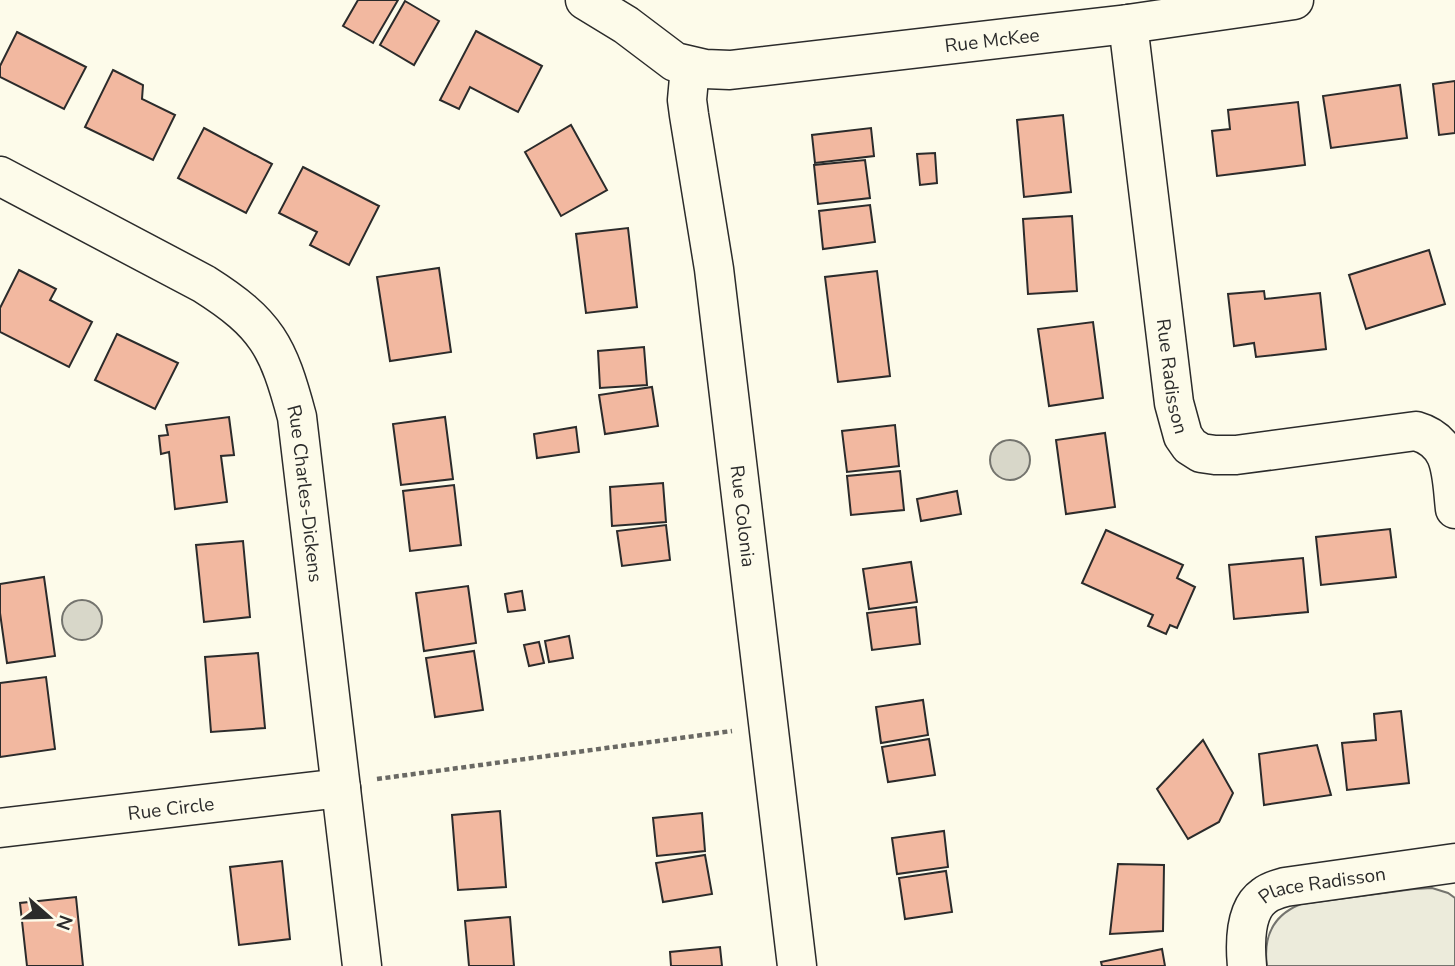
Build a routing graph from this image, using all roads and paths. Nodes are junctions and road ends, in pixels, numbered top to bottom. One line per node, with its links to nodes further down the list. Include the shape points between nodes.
1 (585, 0): 4 (street, via 675,62)
2 (1294, 0): 3 (street, Rue McKee)
3 (1128, 24): 4 (street, Rue McKee, via 771,66); 6 (street, Rue Radisson, via 1174,403 1183,436 1201,453 1236,456 1416,431 1438,442 1446,454)
4 (690, 67): 12 (street, Rue Colonia, via 687,100 714,269)
5 (0, 176): 8 (street, Rue Charles-Dickens, via 204,284 247,316 271,343 296,417)
6 (1455, 509)
7 (742, 730): 8 (path)
8 (353, 784): 9 (street, Rue Circle); 11 (street, Rue Charles-Dickens)
9 (0, 828)
10 (1455, 863): 13 (street, Place Radisson, via 1266,893 1252,910)
11 (362, 966)
12 (797, 966)
13 (1247, 966)

